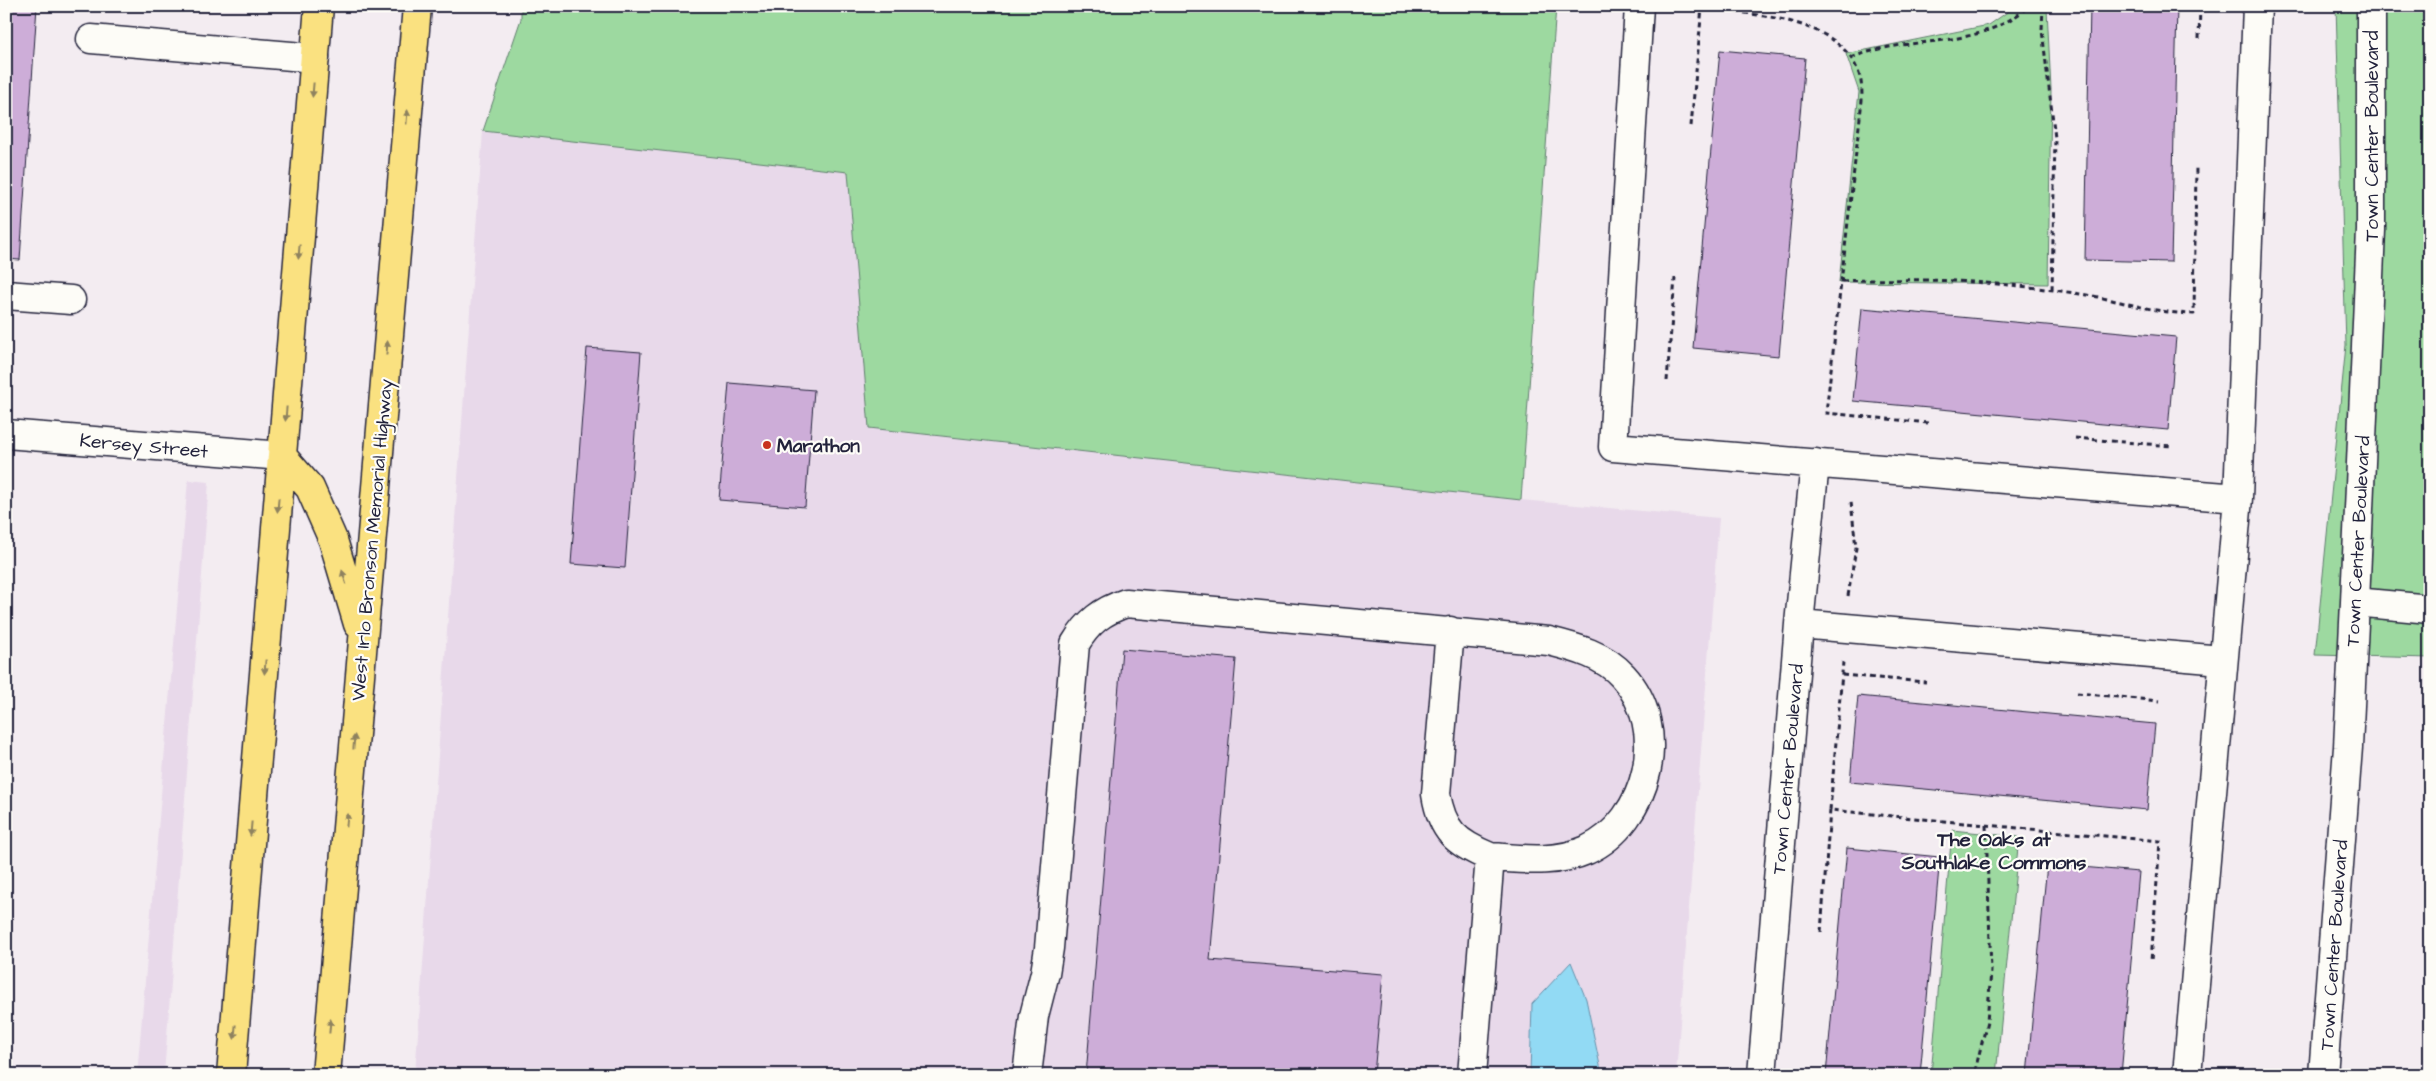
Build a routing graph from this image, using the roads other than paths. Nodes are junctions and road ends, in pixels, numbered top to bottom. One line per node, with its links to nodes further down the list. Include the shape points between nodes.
1 (320, 6): 7 (highway)
2 (416, 6): 18 (highway, West Irlo Bronson Memorial Highway, one-way to 2)
3 (1639, 6): 12 (street, via 1613,447)
4 (2257, 6): 13 (street)
5 (2371, 6): 14 (street, Town Center Boulevard, via 2371,230)
6 (91, 39): 7 (street)
7 (315, 58): 11 (highway, one-way to 11)
8 (6, 295): 9 (street)
9 (71, 300)
10 (6, 434): 11 (street, Kersey Street)
11 (282, 456): 18 (highway, one-way to 11, via 333,540 310,488); 21 (highway, one-way to 21)
12 (1815, 463): 13 (street); 16 (street, Town Center Boulevard)
13 (2238, 498): 19 (street)
14 (2354, 602): 15 (street); 27 (street, Town Center Boulevard, via 2348,747)
15 (2430, 609)
16 (1799, 624): 19 (street); 25 (street, Town Center Boulevard)
17 (1450, 631): 20 (street, via 1436,794 1439,814 1450,834 1468,848); 20 (street, via 1550,641 1579,648 1604,660 1624,676 1647,718 1647,773 1639,797 1609,838 1586,850 1544,861); 23 (street, via 1126,603 1096,617 1083,630 1072,658 1050,948 1034,1016)
18 (362, 640): 22 (highway, West Irlo Bronson Memorial Highway, one-way to 18)
19 (2222, 660): 26 (street)
20 (1490, 857): 24 (street)
21 (231, 1075)
22 (326, 1075)
23 (1027, 1075)
24 (1472, 1075)
25 (1762, 1075)
26 (2187, 1075)
27 (2323, 1075)

